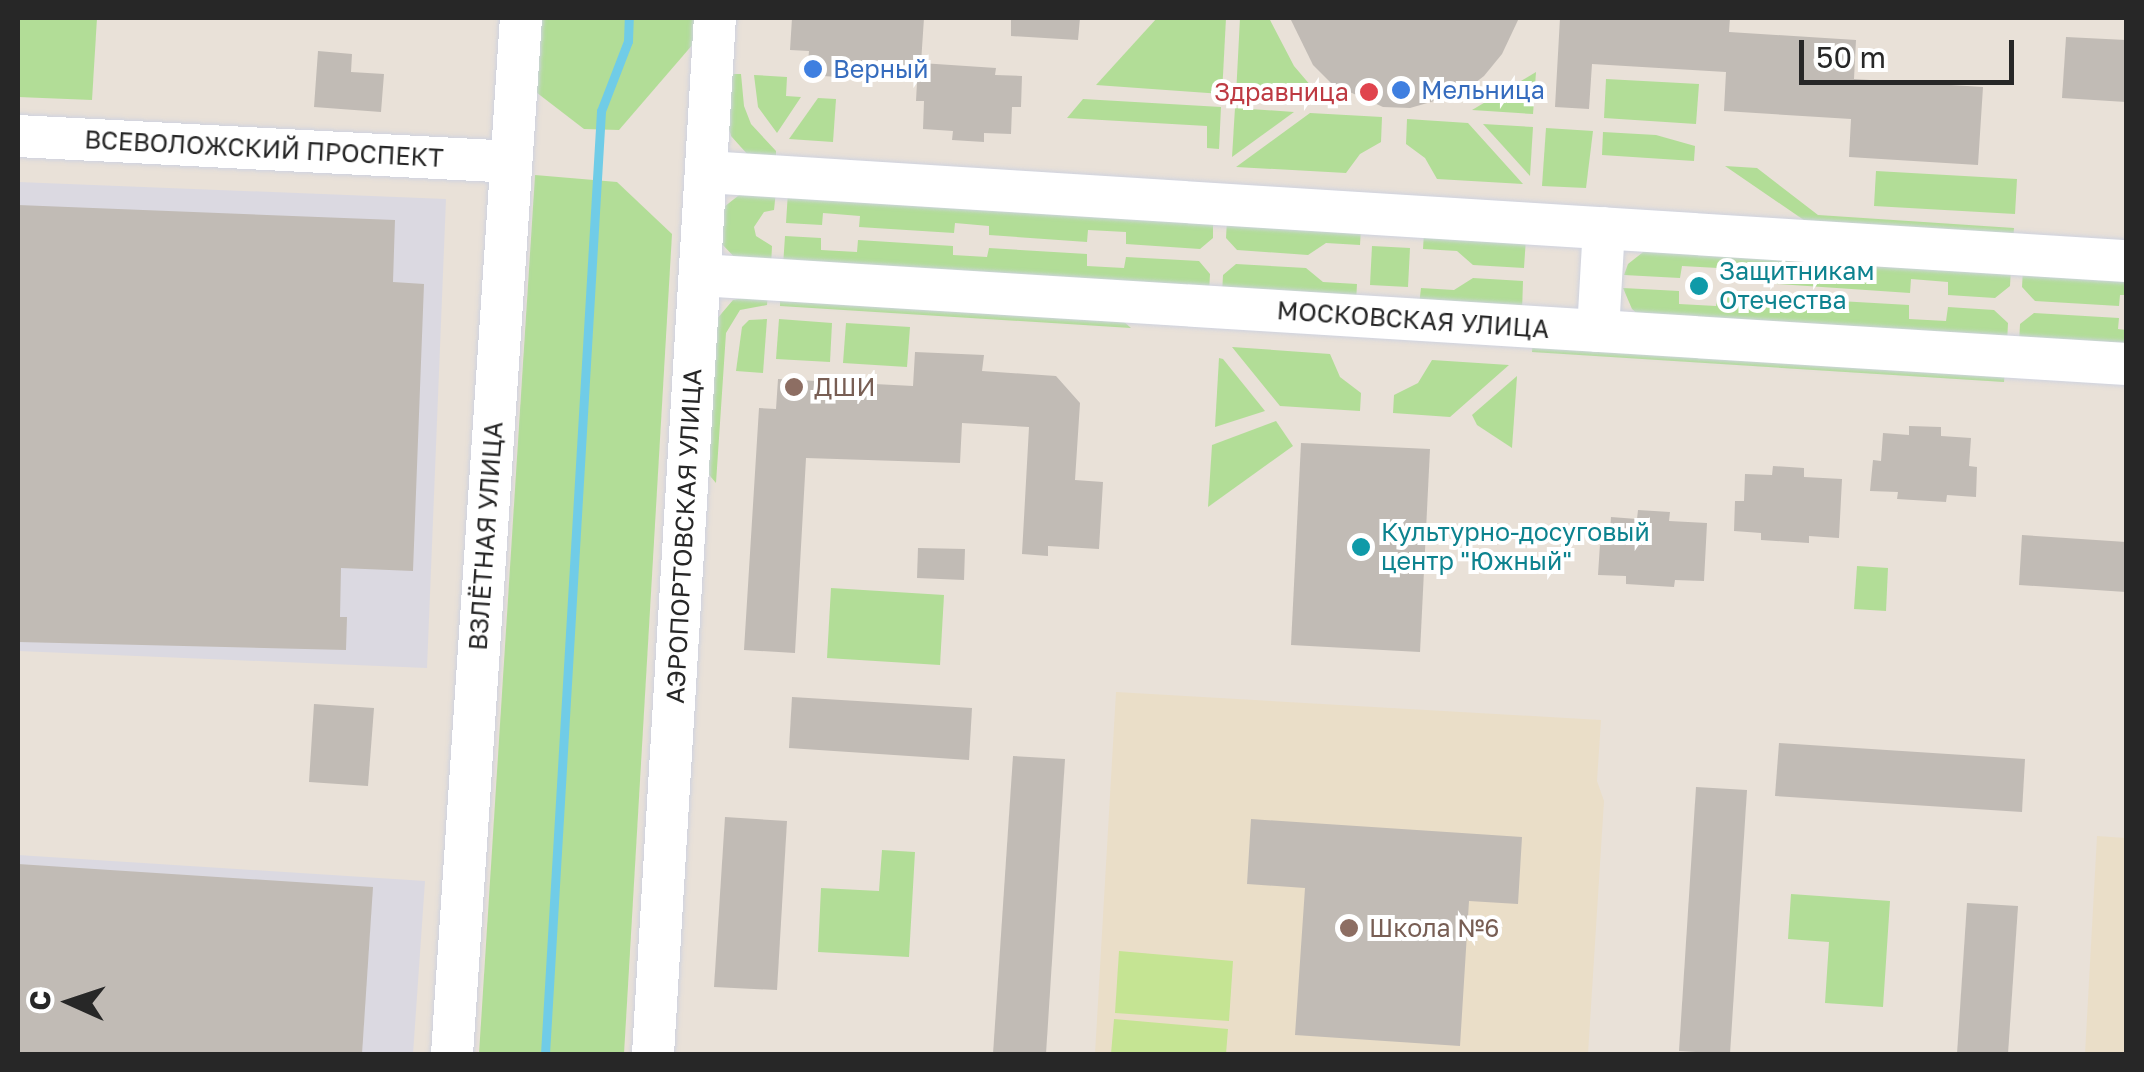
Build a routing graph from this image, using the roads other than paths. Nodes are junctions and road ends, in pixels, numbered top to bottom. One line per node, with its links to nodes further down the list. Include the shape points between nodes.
1 (521, 18): 4 (street, ВЗЛЁТНАЯ УЛИЦА)
2 (716, 18): 5 (street, АЭРОПОРТОВСКАЯ УЛИЦА)
3 (18, 136): 4 (street, ВСЕВОЛОЖСКИЙ ПРОСПЕКТ)
4 (510, 162): 11 (street, ВЗЛЁТНАЯ УЛИЦА)
5 (706, 172): 6 (street); 8 (street, АЭРОПОРТОВСКАЯ УЛИЦА)
6 (1604, 228): 7 (street); 9 (street)
7 (2126, 261)
8 (700, 275): 9 (street, МОСКОВСКАЯ УЛИЦА); 12 (street, АЭРОПОРТОВСКАЯ УЛИЦА)
9 (1598, 331): 10 (street, МОСКОВСКАЯ УЛИЦА)
10 (2126, 364)
11 (452, 1054)
12 (654, 1054)

